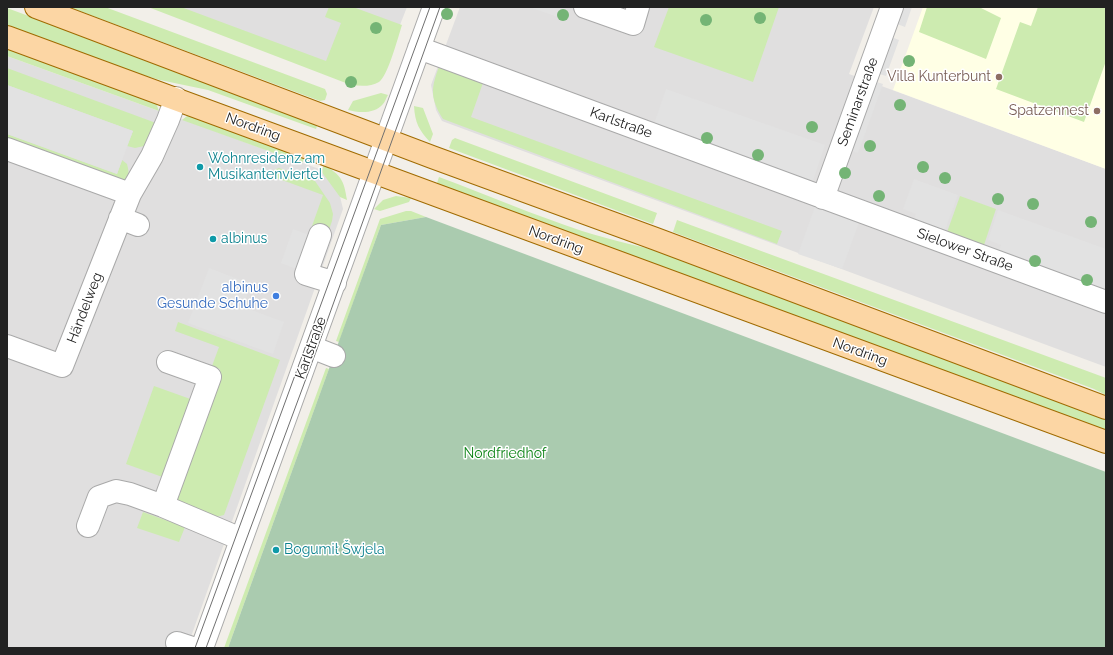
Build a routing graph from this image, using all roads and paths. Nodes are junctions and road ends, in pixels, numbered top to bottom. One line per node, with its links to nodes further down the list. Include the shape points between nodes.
1 (36, 7): 9 (main road)
2 (434, 7): 7 (street, Karlstraße)
3 (585, 7): 4 (street, via 633,24)
4 (638, 7)
5 (892, 7): 13 (street, Seminarstraße)
6 (7, 36): 8 (main road, Nordring)
7 (419, 48): 9 (street, Karlstraße); 13 (street, Karlstraße, via 741,160)
8 (176, 98): 11 (main road, Nordring); 12 (street, Händelweg, via 152,156)
9 (387, 139): 11 (street, Karlstraße); 21 (main road)
10 (7, 149): 12 (street)
11 (375, 172): 15 (street, Karlstraße); 22 (main road, Nordring)
12 (130, 194): 17 (street, Händelweg, via 129,222 62,366)
13 (824, 198): 16 (street, Sielower Straße, via 1010,264)
14 (320, 235): 15 (street, via 306,274)
15 (335, 283): 18 (street, Karlstraße)
16 (1106, 302)
17 (7, 346)
18 (312, 347): 19 (street); 25 (street, Karlstraße)
19 (334, 356)
20 (168, 362): 23 (street, via 210,378)
21 (1106, 408)
22 (1106, 442)
23 (164, 506): 24 (street, via 116,491 99,497); 25 (street)
24 (88, 526)
25 (241, 539): 26 (street, Karlstraße)
26 (202, 648)

